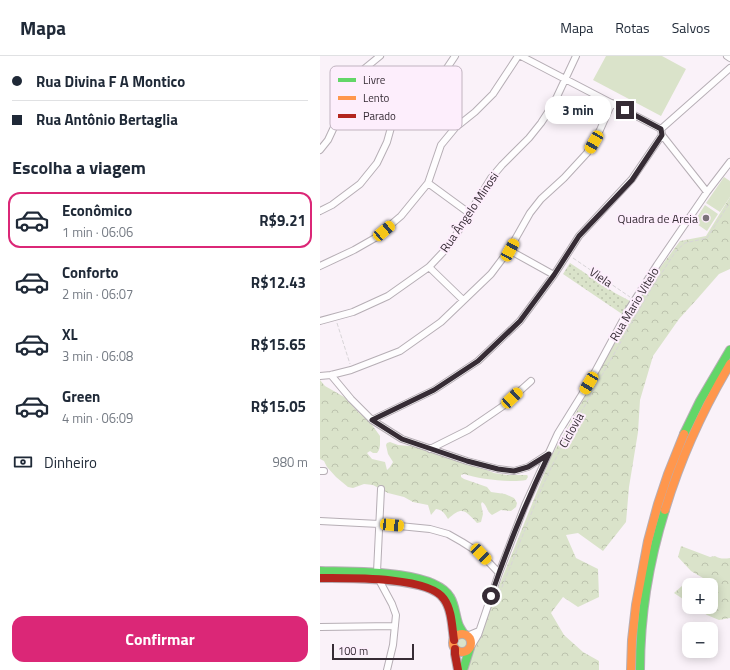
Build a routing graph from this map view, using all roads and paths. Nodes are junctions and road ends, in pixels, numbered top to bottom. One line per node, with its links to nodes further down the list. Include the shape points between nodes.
1 (380, 56): 8 (street)
2 (455, 56): 9 (street)
3 (518, 56): 13 (street, via 493,94)
4 (521, 56): 11 (street)
5 (576, 56): 11 (street, Rua Ângelo Minosi)
6 (727, 56): 7 (street)
7 (730, 58)
8 (368, 66)
9 (448, 66)
10 (730, 68): 17 (street)
11 (566, 79): 12 (street); 24 (street, Rua Ângelo Minosi, via 541,123 491,178)
12 (612, 103): 17 (street); 25 (street, via 587,153 541,199 530,213)
13 (462, 122)
14 (333, 130): 18 (street)
15 (390, 130): 23 (street, via 377,163 360,184)
16 (453, 130): 20 (street, via 441,145)
17 (662, 132): 21 (street); 26 (street, via 632,180 579,236)
18 (320, 150)
19 (730, 162): 21 (street, Rua Mario Vitelo)
20 (428, 183): 24 (street); 27 (street, via 401,216 375,238)
21 (707, 192): 31 (street, Rua Mario Vitelo)
22 (730, 202): 50 (path, Ciclovia, via 707,238 685,243 676,250 648,294 549,472)
23 (320, 211)
24 (469, 213): 28 (street, Rua Ângelo Minosi, via 446,249)
25 (510, 250): 29 (street); 30 (street, via 491,274)
26 (567, 255): 29 (street); 31 (path, Viela)
27 (320, 266)
28 (429, 267): 30 (street); 32 (street, Rua Ângelo Minosi, via 388,296)
29 (554, 275): 40 (street, via 520,321 478,361 434,390)
30 (463, 300): 36 (street, via 440,322 400,351)
31 (635, 300): 42 (street, Rua Mario Vitelo, via 558,433)
32 (335, 317): 33 (street, Rua Ângelo Minosi); 36 (path)
33 (320, 321)
34 (730, 350): 61 (main road, via 685,430 658,504 636,605)
35 (730, 364): 62 (main road, via 695,430 667,503 646,594)
36 (351, 370): 37 (street)
37 (331, 375): 38 (street); 40 (street)
38 (320, 376)
39 (531, 381): 41 (street, via 492,414 468,430)
40 (372, 420): 41 (street, via 402,439)
41 (430, 449): 42 (street, via 467,461 514,471 528,467)
42 (549, 454): 47 (street, Rua Mario Vitelo, via 525,505)
43 (381, 489): 45 (street)
44 (320, 521): 45 (street)
45 (379, 524): 47 (street, via 430,529 448,534 481,554); 48 (street)
46 (320, 571): 48 (main road)
47 (499, 572): 53 (street, Rua Mario Vitelo)
48 (377, 575): 49 (main road, via 370,578); 51 (street, via 396,615); 54 (main road, via 409,577 430,582 443,589 450,596 458,624); 55 (main road, via 438,592 449,608)
49 (320, 578)
50 (494, 606)
51 (395, 626): 52 (street); 58 (street)
52 (320, 627)
53 (479, 632): 54 (street); 56 (street, Rua Mario Vitelo)
54 (466, 635): 55 (main road, via 458,636); 56 (main road, via 471,639)
55 (454, 640): 57 (main road)
56 (471, 646): 57 (main road, via 466,652); 60 (main road)
57 (455, 649): 59 (main road)
58 (388, 670)
59 (458, 670)
60 (463, 670)
61 (631, 670)
62 (640, 670)

